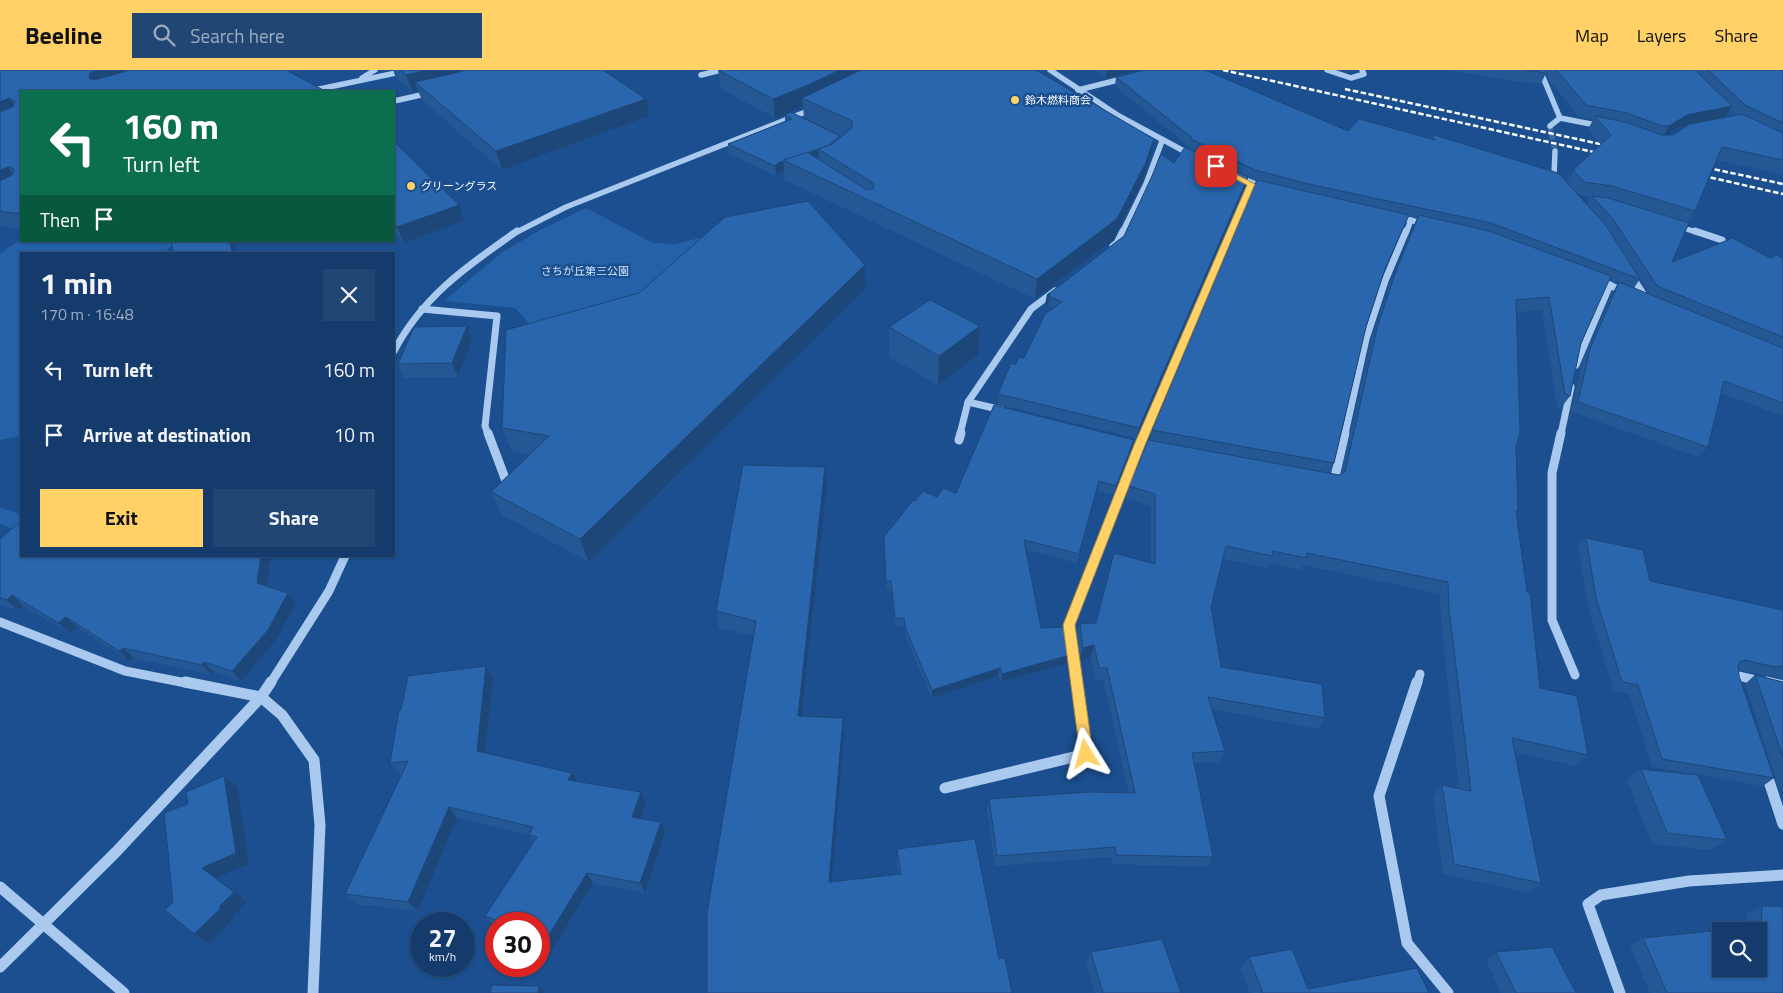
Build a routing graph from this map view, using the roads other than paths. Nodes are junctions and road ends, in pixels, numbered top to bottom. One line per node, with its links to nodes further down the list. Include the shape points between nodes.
1 (375, 70): 10 (street)
2 (410, 70): 10 (street)
3 (721, 70): 8 (street)
4 (1050, 70): 12 (street)
5 (1327, 70): 6 (street, via 1351,78 1364,74)
6 (1362, 70)
7 (1540, 70): 17 (street)
8 (701, 75)
9 (1133, 76): 12 (street)
10 (355, 82): 11 (street)
11 (315, 90)
12 (1078, 90): 21 (street)
13 (438, 91): 14 (street)
14 (395, 101)
15 (819, 106): 16 (street)
16 (793, 117): 18 (street); 40 (street, via 523,227 460,271)
17 (1560, 118): 19 (street); 20 (street)
18 (801, 121)
19 (1550, 126)
20 (1610, 128)
21 (1162, 141): 23 (street); 33 (street, via 1118,243)
22 (1555, 151): 26 (street, via 1554,176)
23 (1198, 158)
24 (1224, 171): 25 (street)
25 (1252, 184): 27 (street); 55 (street, via 1140,445 1069,625 1086,754)
26 (1565, 187)
27 (1275, 190)
28 (1392, 216): 29 (street)
29 (1411, 220): 31 (street); 45 (street, via 1385,281 1366,339 1334,481)
30 (1667, 223): 32 (street)
31 (1438, 227)
32 (1722, 240)
33 (1104, 253)
34 (1628, 270): 38 (street)
35 (1592, 278): 36 (street)
36 (1610, 285): 38 (street); 50 (street, via 1578,357 1552,473 1552,620)
37 (1060, 286): 42 (street, via 1031,309)
38 (1648, 302): 39 (street)
39 (1657, 305)
40 (422, 310): 41 (street, via 405,330); 46 (street, via 497,316 485,426)
41 (395, 349)
42 (968, 402): 43 (street); 44 (street)
43 (1006, 412)
44 (959, 440)
45 (1324, 480)
46 (509, 489)
47 (345, 557): 53 (street, via 329,591)
48 (0, 622): 53 (street, via 125,671)
49 (1420, 674): 63 (street, via 1379,796 1407,943)
50 (1575, 675)
51 (1783, 686): 52 (street, via 1734,675)
52 (1740, 694)
53 (261, 697): 59 (street); 62 (street, via 282,716 314,760 320,826)
54 (1761, 759): 56 (street)
55 (945, 788)
56 (1783, 824)
57 (1783, 875): 64 (street, via 1689,881 1601,895 1588,904)
58 (0, 886): 59 (street)
59 (44, 924): 60 (street); 61 (street)
60 (0, 967)
61 (124, 993)
62 (313, 993)
63 (1448, 993)
64 (1620, 993)

